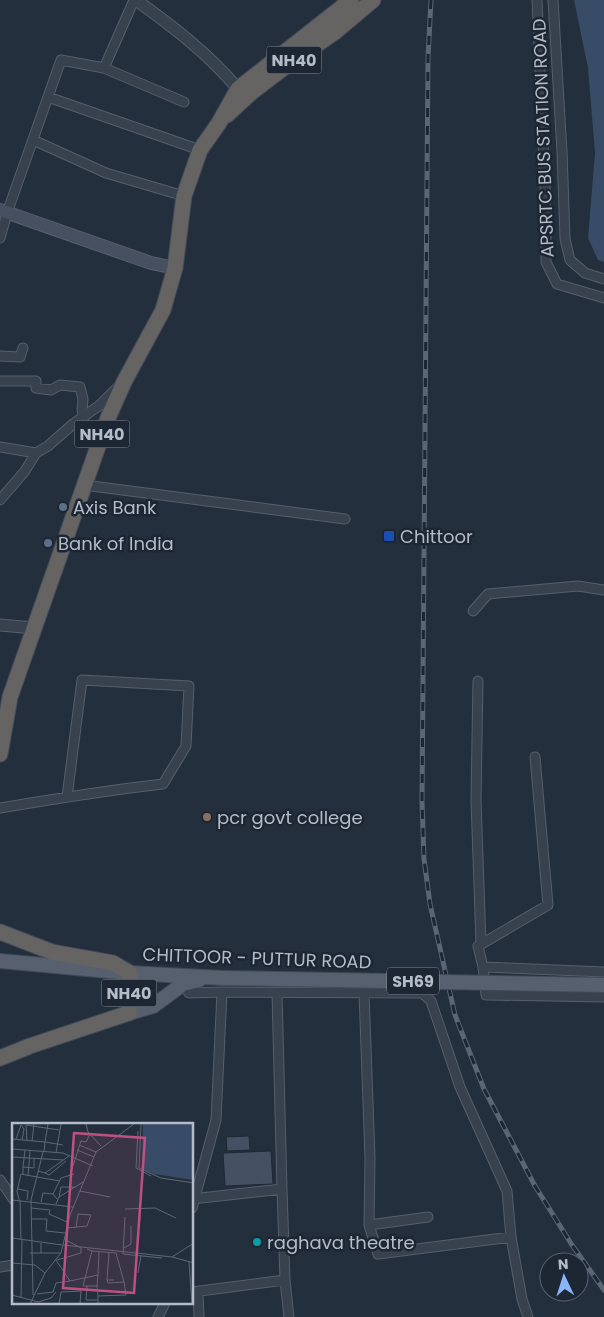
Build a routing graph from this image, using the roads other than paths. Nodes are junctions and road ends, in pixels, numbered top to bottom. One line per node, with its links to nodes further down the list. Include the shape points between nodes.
1 (135, 0): 6 (street); 7 (street, via 195,46)
2 (351, 0): 7 (highway, NH40)
3 (373, 0): 10 (highway, NH40, via 252,92)
4 (537, 0): 18 (street, APSRTC BUS STATION ROAD, via 546,262 558,284)
5 (553, 0): 17 (street, APSRTC BUS STATION ROAD, via 565,239 570,260 585,273)
6 (104, 68): 8 (street, via 61,60); 9 (street)
7 (238, 89): 10 (highway, NH40)
8 (48, 97): 11 (street); 12 (street)
9 (184, 102)
10 (219, 123): 12 (highway, NH40)
11 (33, 140): 13 (street, via 106,173); 14 (street)
12 (200, 150): 13 (highway, NH40)
13 (184, 196): 16 (highway, NH40)
14 (4, 211): 15 (street); 16 (main road, via 151,263)
15 (0, 238)
16 (175, 268): 22 (highway, NH40, via 163,310)
17 (604, 279)
18 (604, 298)
19 (23, 348): 20 (street, via 20,357)
20 (0, 356)
21 (0, 381): 23 (street, via 36,381 36,388 51,390 60,385 80,387)
22 (124, 382): 23 (street); 26 (highway, NH40)
23 (84, 416): 25 (street)
24 (0, 447): 25 (street)
25 (36, 453): 27 (street)
26 (84, 485): 28 (street); 32 (highway, NH40)
27 (0, 500)
28 (344, 519)
29 (604, 590): 30 (street, via 578,586 488,594)
30 (473, 611)
31 (0, 625): 32 (street)
32 (34, 628): 34 (highway, NH40, via 10,697)
33 (478, 680): 39 (street, via 476,800 481,944)
34 (0, 754)
35 (535, 757): 39 (street, via 548,905)
36 (66, 797): 36 (street, via 82,680 189,686 186,746 162,784); 37 (street)
37 (0, 808)
38 (0, 932): 43 (highway, NH40, via 52,952 113,962)
39 (478, 946): 41 (street)
40 (0, 961): 43 (main road, CHITTOOR - PUTTUR ROAD / SH69)
41 (483, 967): 42 (street); 49 (street, via 486,995)
42 (604, 972)
43 (130, 973): 44 (main road, CHITTOOR - PUTTUR ROAD / SH69); 50 (highway, NH40)
44 (180, 979): 45 (main road, CHITTOOR - PUTTUR ROAD / SH69); 50 (main road, via 153,1006)
45 (219, 982): 46 (main road, CHITTOOR - PUTTUR ROAD / SH69, bridge); 48 (street); 55 (street, via 216,1120)
46 (604, 985)
47 (364, 992): 48 (street); 57 (street); 58 (street, via 422,993 430,1001 460,1086 507,1191)
48 (277, 993): 53 (street)
49 (604, 997)
50 (129, 1013): 51 (highway, NH40)
51 (0, 1058)
52 (0, 1180): 54 (street)
53 (282, 1189): 55 (street); 59 (street)
54 (12, 1197)
55 (194, 1198)
56 (428, 1217): 57 (street)
57 (369, 1225): 58 (street, via 378,1254)
58 (511, 1237): 65 (street)
59 (285, 1280): 60 (street); 64 (street)
60 (195, 1292): 63 (street)
61 (164, 1304): 62 (street)
62 (158, 1317)
63 (199, 1317)
64 (289, 1317)
65 (528, 1317)

